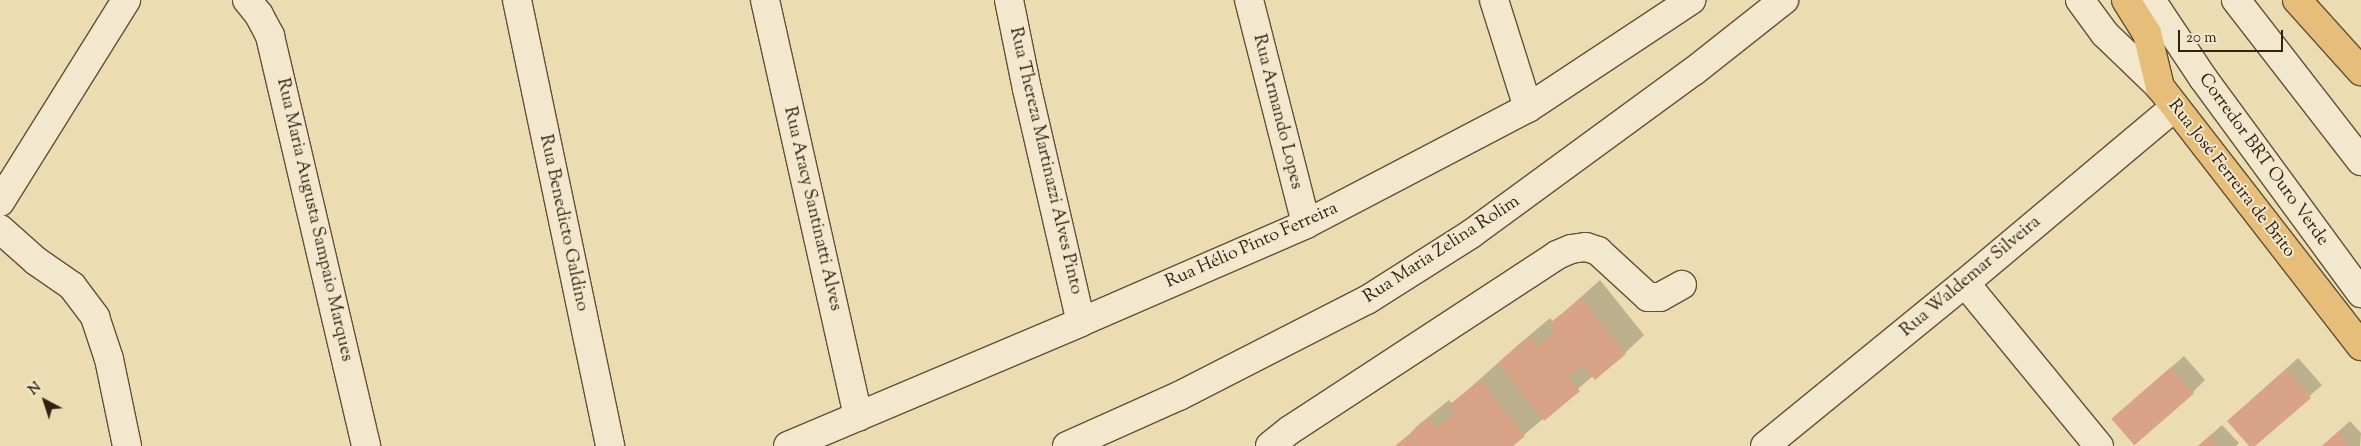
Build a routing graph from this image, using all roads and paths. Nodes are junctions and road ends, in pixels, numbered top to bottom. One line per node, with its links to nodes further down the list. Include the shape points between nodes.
1 (126, 0): 19 (street)
2 (247, 0): 30 (street, Rua Maria Augusta Sampaio Marques, via 270,36)
3 (517, 0): 31 (street, Rua Benedicto Galdino)
4 (765, 0): 27 (street, Rua Aracy Santinatti Alves)
5 (1009, 0): 25 (street, Rua Thereza Martinazzi Alves Pinto)
6 (1249, 0): 20 (street, Rua Armando Lopes)
7 (1494, 0): 17 (street)
8 (1691, 0): 17 (street, Rua Hélio Pinto Ferreira)
9 (1784, 0): 33 (street, Rua Maria Zelina Rolim, via 1694,71 1471,234 1367,300 1179,396)
10 (2080, 0): 16 (street, via 2105,34)
11 (2126, 0): 16 (main road, Rua José Ferreira de Brito, via 2147,33)
12 (2151, 0): 24 (street, Corredor BRT Ouro Verde, via 2203,78)
13 (2236, 0): 18 (street)
14 (2297, 0): 15 (main road)
15 (2361, 71)
16 (2168, 97): 22 (street, Rua Waldemar Silveira); 26 (main road, Rua José Ferreira de Brito)
17 (1528, 108): 20 (street, Rua Hélio Pinto Ferreira)
18 (2361, 161)
19 (0, 202)
20 (1306, 224): 25 (street, Rua Hélio Pinto Ferreira)
21 (0, 229): 29 (street, via 36,261 72,286 95,317 109,359)
22 (1965, 283): 28 (street, Rua Waldemar Silveira); 35 (street)
23 (1682, 285): 34 (street, via 1660,297 1648,297 1598,250 1586,246 1571,249 1557,255)
24 (2361, 294)
25 (1081, 322): 27 (street, Rua Hélio Pinto Ferreira)
26 (2361, 346)
27 (858, 417): 32 (street, Rua Hélio Pinto Ferreira)
28 (1770, 444)
29 (127, 446)
30 (366, 446)
31 (610, 446)
32 (788, 446)
33 (1067, 446)
34 (1270, 446)
35 (2099, 446)

